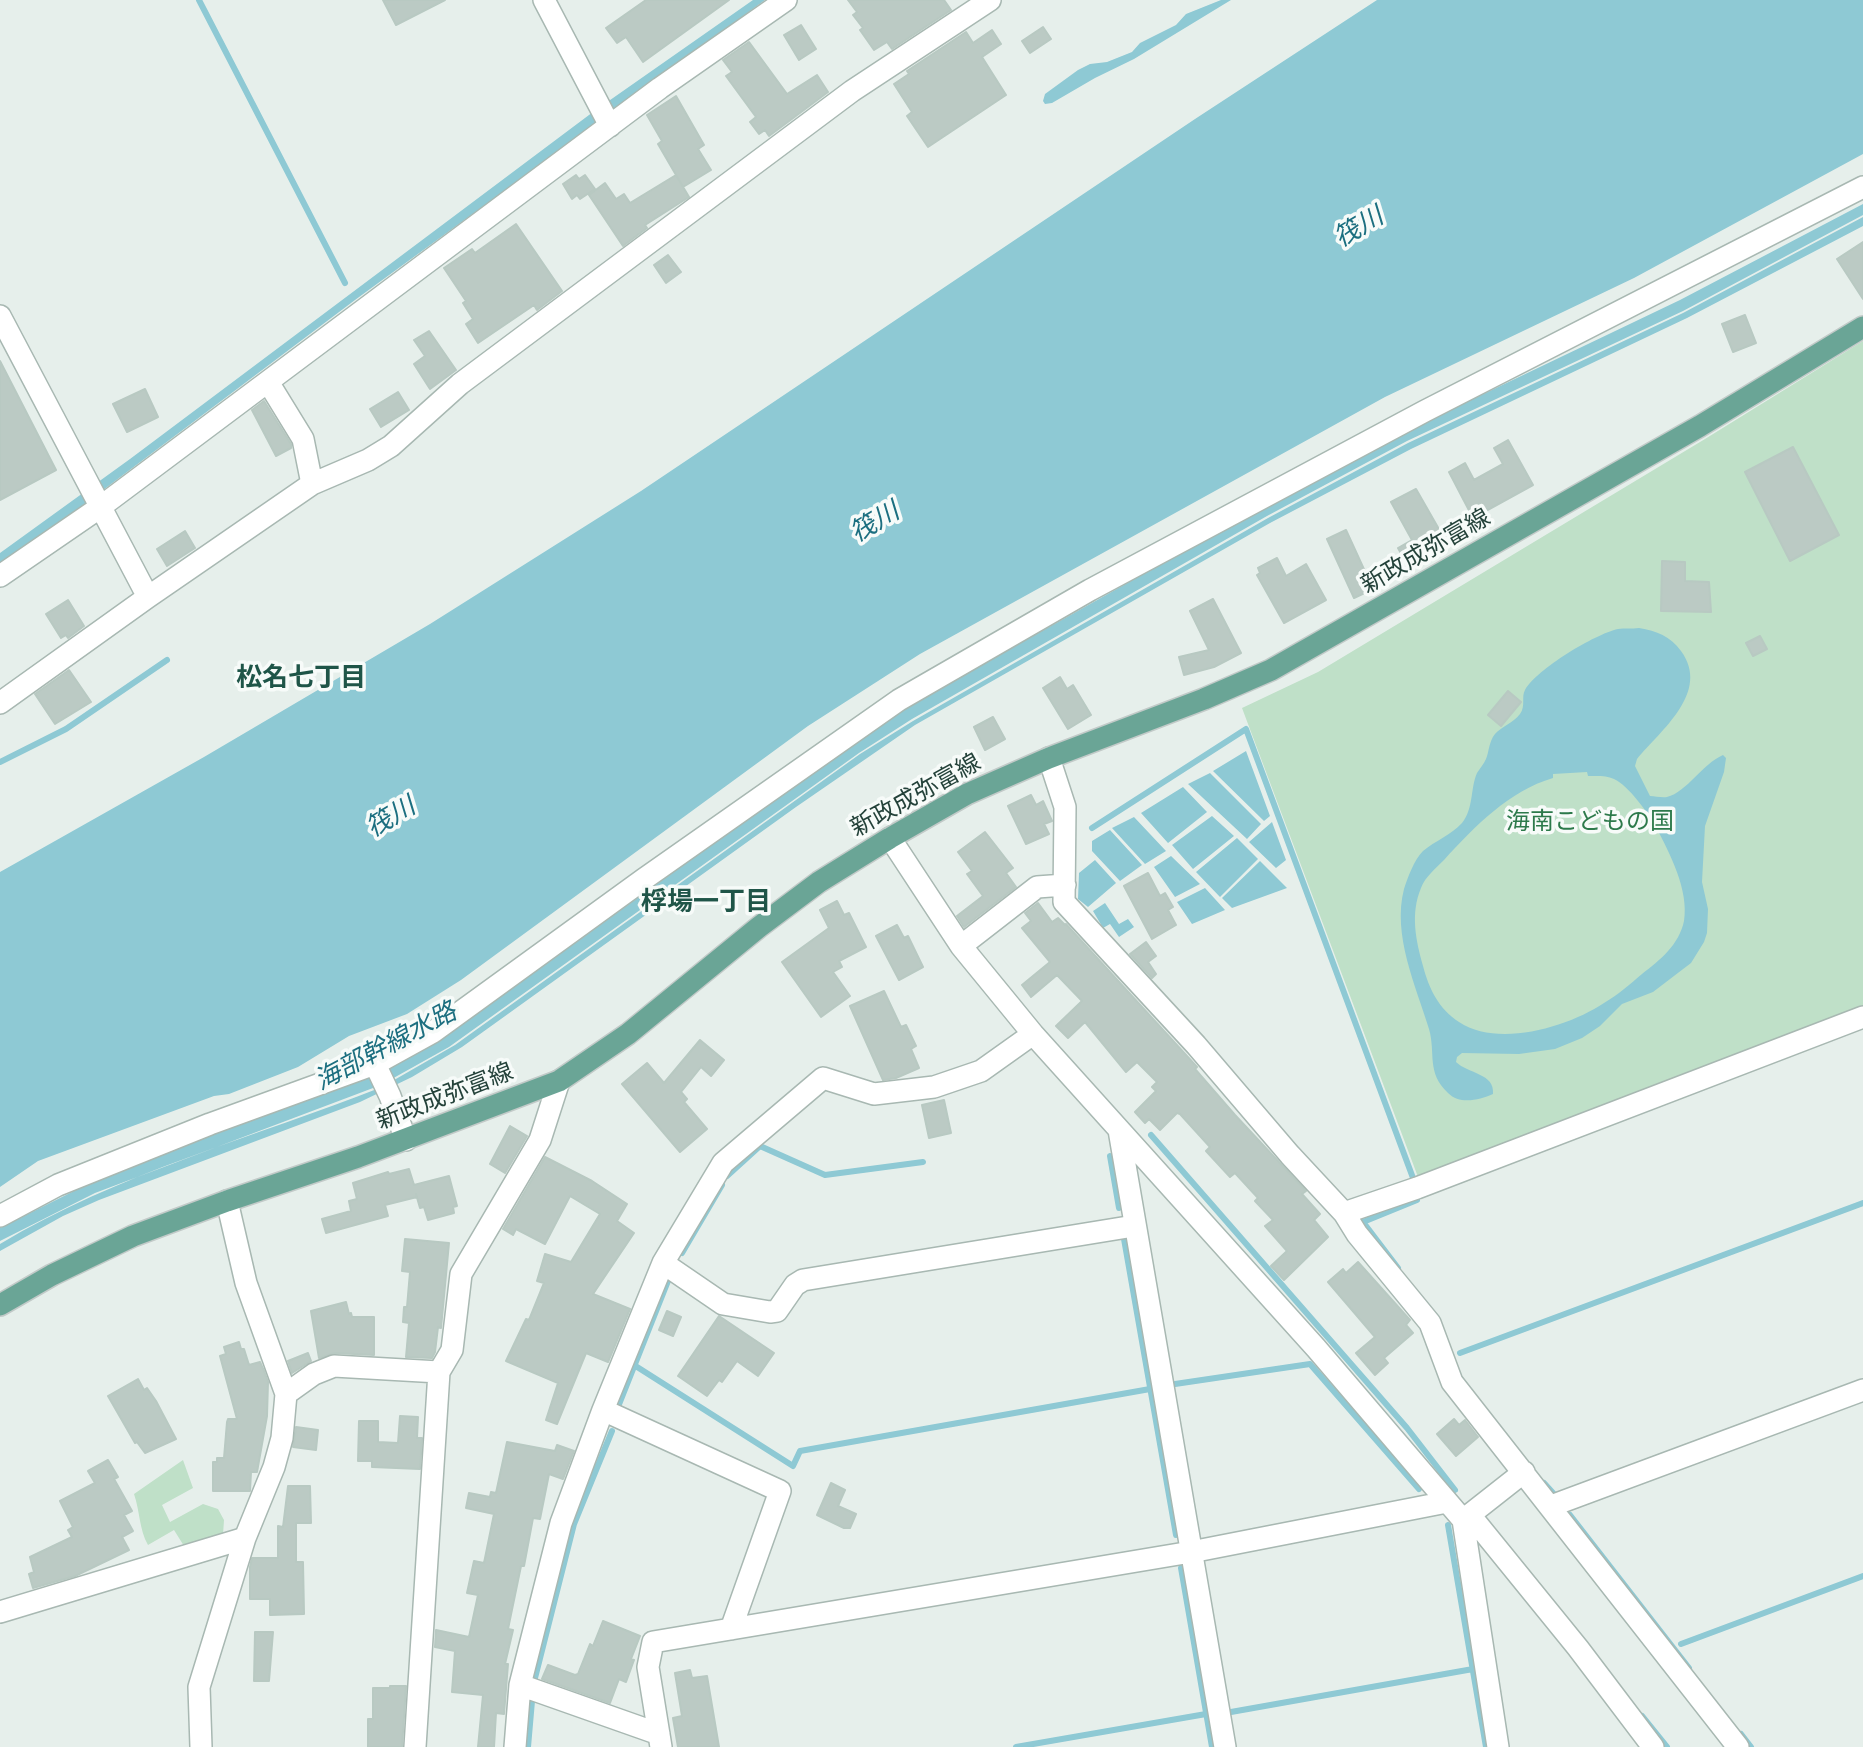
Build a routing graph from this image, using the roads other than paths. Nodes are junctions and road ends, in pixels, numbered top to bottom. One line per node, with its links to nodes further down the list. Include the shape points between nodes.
1 (544, 0): 4 (street)
2 (786, 0): 4 (street)
3 (990, 0): 9 (street, via 852,92 470,376 391,446)
4 (605, 118): 8 (street)
5 (1863, 187): 20 (street, via 1413,417 1090,590 899,700 433,1032)
6 (0, 316): 10 (street)
7 (1863, 327): 14 (main road, 新政成弥富線, via 1688,433 1271,670)
8 (268, 382): 9 (street, via 303,439); 10 (street)
9 (312, 484): 12 (street)
10 (94, 498): 11 (street); 12 (street)
11 (0, 576)
12 (148, 597): 13 (street)
13 (0, 704)
14 (1049, 758): 15 (main road, 新政成弥富線, via 967,794); 16 (street, via 1065,807)
15 (890, 838): 17 (street); 21 (main road, 新政成弥富線, via 819,882 628,1034)
16 (1065, 885): 17 (street, via 1037,887); 25 (street, via 1064,902)
17 (961, 946): 19 (street)
18 (1863, 1017): 25 (street)
19 (1033, 1034): 22 (street); 28 (street, via 981,1071 934,1087 874,1094 823,1078 723,1163)
20 (377, 1066): 23 (street); 26 (street, via 210,1124 58,1185)
21 (559, 1081): 23 (main road, 新政成弥富線); 30 (street, via 540,1140 461,1274 452,1350)
22 (1119, 1130): 27 (street); 35 (street, via 1316,1348)
23 (406, 1140): 24 (main road, 新政成弥富線)
24 (227, 1201): 29 (main road, 新政成弥富線, via 133,1236); 32 (street, via 246,1283)
25 (1344, 1213): 34 (street, via 1430,1323 1452,1381)
26 (0, 1216)
27 (1134, 1226): 28 (street, via 803,1280 777,1311 770,1312 723,1304); 39 (street)
28 (663, 1263): 33 (street)
29 (0, 1305)
30 (439, 1372): 32 (street, via 334,1366); 45 (street)
31 (1863, 1390): 36 (street)
32 (286, 1394): 38 (street, via 274,1467)
33 (603, 1410): 41 (street, via 780,1491); 42 (street, via 561,1523)
34 (1524, 1472): 36 (street); 37 (street)
35 (1447, 1502): 37 (street); 39 (street)
36 (1551, 1506): 50 (street)
37 (1466, 1518): 48 (street); 49 (street, via 1578,1648)
38 (245, 1538): 40 (street); 44 (street, via 199,1687)
39 (1191, 1552): 41 (street); 47 (street)
40 (0, 1612)
41 (731, 1629): 43 (street, via 653,1642 648,1667)
42 (520, 1685): 43 (street); 46 (street)
43 (660, 1741)
44 (201, 1747)
45 (415, 1747)
46 (515, 1747)
47 (1225, 1747)
48 (1499, 1747)
49 (1653, 1747)
50 (1738, 1747)

